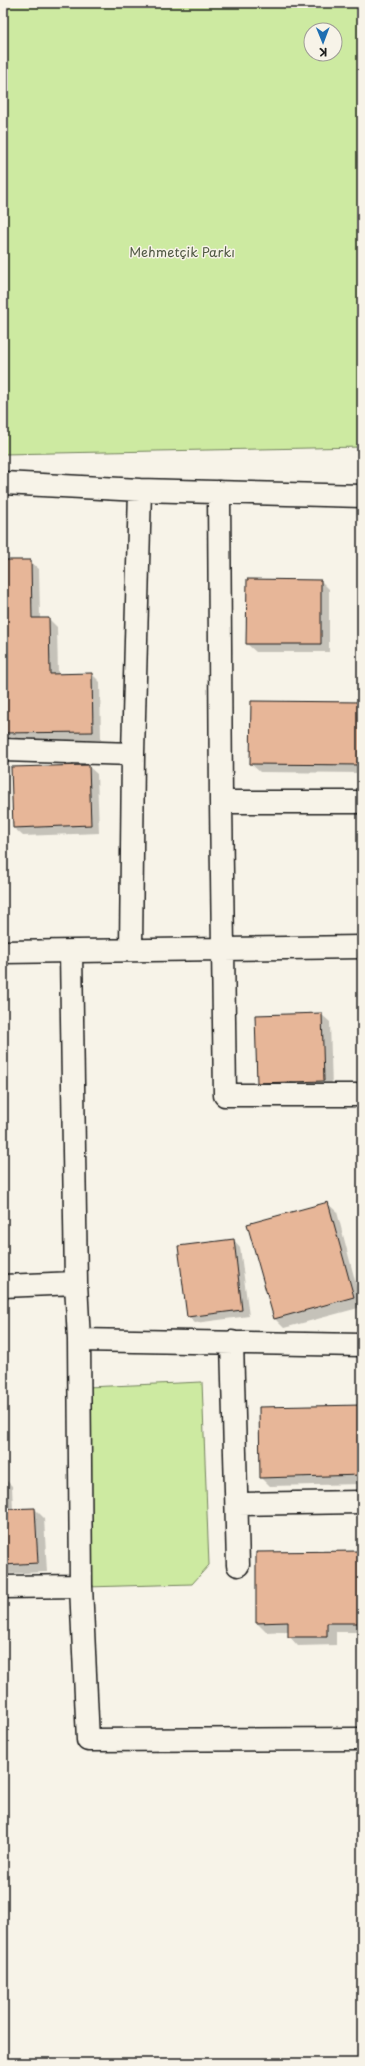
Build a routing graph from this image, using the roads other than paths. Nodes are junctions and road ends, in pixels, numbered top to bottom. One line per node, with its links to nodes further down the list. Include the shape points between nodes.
1 (3, 483): 2 (street)
2 (140, 490): 3 (street); 6 (street)
3 (219, 492): 4 (street); 7 (street)
4 (362, 496)
5 (3, 750): 6 (street)
6 (133, 754): 10 (street)
7 (221, 802): 8 (street); 11 (street)
8 (362, 802)
9 (362, 947): 11 (street)
10 (131, 949): 11 (street); 13 (street)
11 (224, 949): 14 (street, via 225,1095)
12 (3, 952): 13 (street)
13 (71, 952): 15 (street)
14 (362, 1094)
15 (76, 1283): 16 (street); 17 (street)
16 (3, 1286)
17 (79, 1340): 18 (street); 23 (street)
18 (232, 1342): 19 (street); 21 (street)
19 (362, 1344)
20 (362, 1502): 21 (street)
21 (238, 1504): 22 (street)
22 (238, 1565)
23 (81, 1586): 24 (street); 25 (street, via 88,1740)
24 (3, 1587)
25 (362, 1739)

